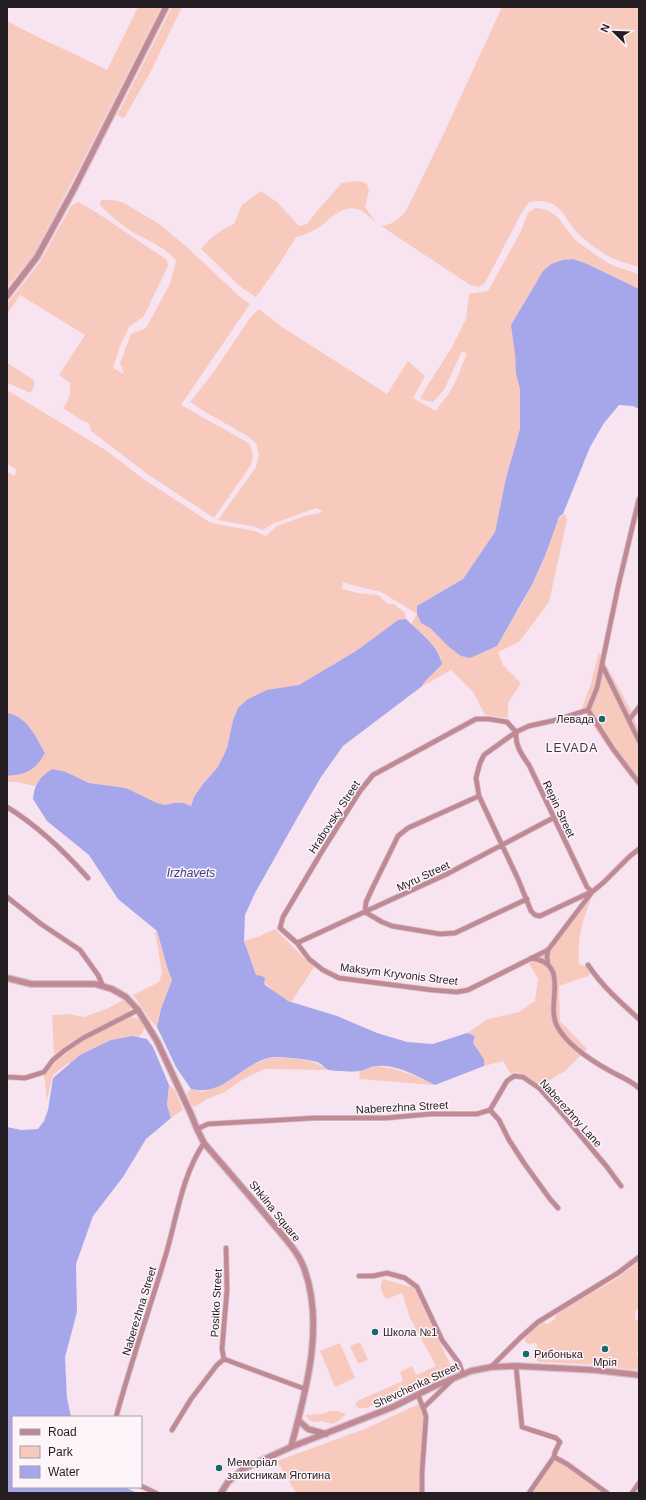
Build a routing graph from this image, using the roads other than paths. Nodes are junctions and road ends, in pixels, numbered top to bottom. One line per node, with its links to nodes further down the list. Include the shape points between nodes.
1 (166, 7): 2 (street, via 37,257)
2 (7, 296)
3 (639, 499): 4 (street)
4 (638, 511): 5 (street, via 618,587)
5 (602, 665): 7 (street, via 597,688); 8 (street)
6 (639, 707): 8 (street)
7 (588, 710): 9 (street); 11 (street)
8 (629, 720): 10 (street)
9 (516, 732): 12 (street, via 484,755 476,778); 14 (street, Repin Street, via 520,752 529,764); 22 (street, Hrabovsky Street, via 508,722 489,718 476,720 373,775 360,791 283,917 280,928)
10 (639, 741)
11 (639, 783)
12 (479, 796): 15 (street); 21 (street, via 408,828 398,836 366,902)
13 (7, 808): 17 (street, via 17,813 64,851)
14 (553, 818): 15 (street, Myru Street); 18 (street, Repin Street, via 587,887)
15 (501, 845): 20 (street); 21 (street, Myru Street, via 447,874)
16 (639, 849): 18 (street)
17 (88, 878)
18 (592, 892): 20 (street, via 540,916 531,911); 23 (street, Maksym Kryvonis Street)
19 (7, 896): 28 (street, via 41,924 80,950)
20 (527, 899): 21 (street, via 455,934 392,926)
21 (365, 912): 22 (street, Myru Street)
22 (297, 943): 24 (street, Maksym Kryvonis Street, via 309,959 339,978 457,992 468,990)
23 (548, 950): 24 (street, Maksym Kryvonis Street); 25 (street)
24 (531, 958): 25 (street)
25 (548, 964): 32 (street, via 555,986 556,1025 561,1032 577,1049)
26 (588, 965): 30 (street, via 608,992)
27 (7, 978): 28 (street, via 31,984)
28 (103, 986): 29 (street, Shkilna Square, via 126,998)
29 (138, 1010): 31 (street, via 83,1038 53,1060 44,1072 25,1078); 34 (street, Shkilna Square, via 157,1041)
30 (639, 1019)
31 (7, 1077)
32 (639, 1088)
33 (490, 1110): 34 (street, Naberezhna Street, via 477,1114 216,1123); 36 (street, Naberezhny Lane, via 507,1081 514,1076 522,1077 539,1088 560,1110); 37 (street, via 499,1120 524,1163)
34 (197, 1130): 35 (street, Shkilna Square)
35 (204, 1143): 47 (street, Shkilna Square, via 287,1242 304,1268 311,1296 313,1324 312,1355); 50 (street, Naberezhna Street, via 190,1168)
36 (621, 1186)
37 (558, 1208)
38 (226, 1248): 41 (street, Positko Street, via 226,1305 222,1348)
39 (639, 1257): 43 (street, via 618,1273 538,1322)
40 (359, 1276): 44 (street, via 387,1273 405,1278 418,1287 442,1340 459,1363)
41 (224, 1358): 47 (street); 52 (street, via 191,1399)
42 (516, 1366): 43 (street, Shevchenka Street); 45 (street, Shevchenka Street); 55 (street, via 522,1427 556,1438 560,1442)
43 (491, 1367): 44 (street, Shevchenka Street)
44 (463, 1374): 46 (street, Shevchenka Street)
45 (639, 1375)
46 (454, 1378): 48 (street, Shevchenka Street); 49 (street)
47 (305, 1389): 51 (street, Shkilna Square)
48 (418, 1395): 49 (street); 53 (street, Shevchenka Street, via 393,1408)
49 (423, 1408): 60 (street, via 426,1417)
50 (116, 1416)
51 (298, 1420): 53 (street, via 308,1429); 54 (street, Shkilna Square)
52 (172, 1430)
53 (327, 1434): 54 (street, Shevchenka Street)
54 (291, 1447): 59 (street, Shevchenka Street, via 243,1469 228,1482)
55 (554, 1457): 61 (street); 62 (street)
56 (639, 1483): 63 (street)
57 (142, 1486): 58 (street)
58 (156, 1493)
59 (221, 1493)
60 (422, 1493)
61 (528, 1493)
62 (607, 1493)
63 (632, 1493)

